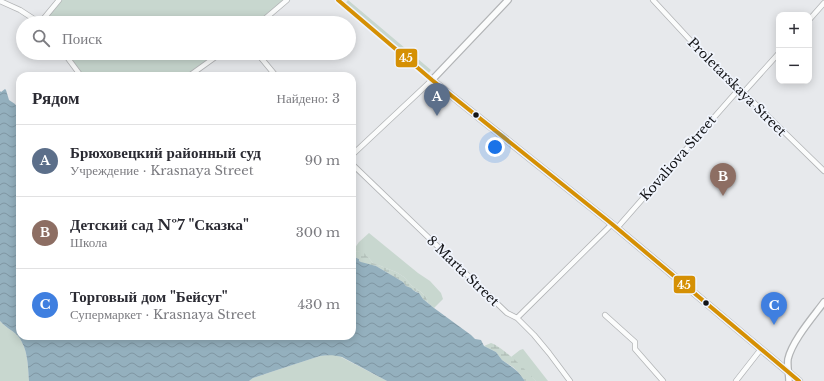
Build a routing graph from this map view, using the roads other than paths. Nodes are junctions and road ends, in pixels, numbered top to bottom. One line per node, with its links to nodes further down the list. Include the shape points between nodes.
1 (59, 0): 9 (street)
2 (287, 0): 10 (street)
3 (338, 0): 19 (street)
4 (508, 0): 19 (street)
5 (653, 0): 20 (street, Proletarskaya Street)
6 (0, 1): 8 (street)
7 (824, 3): 11 (street)
8 (29, 16)
9 (46, 16)
10 (268, 16)
11 (812, 17)
12 (776, 56): 21 (street)
13 (69, 60): 16 (street)
14 (211, 60): 17 (street)
15 (263, 60): 18 (street)
16 (78, 72)
17 (195, 72)
18 (273, 72)
19 (432, 80): 22 (street); 25 (street)
20 (739, 89): 21 (street, Proletarskaya Street); 25 (street, Kovaliova Street)
21 (743, 93): 24 (street, Proletarskaya Street)
22 (356, 150)
23 (356, 168): 28 (street, 8 Marta Street, via 507,313)
24 (824, 171)
25 (615, 226): 28 (street, Kovaliova Street); 29 (street)
26 (824, 302): 30 (street, via 792,349 788,359)
27 (605, 315): 32 (street, via 635,342 635,349)
28 (518, 318): 31 (street, 8 Marta Street)
29 (761, 349): 30 (street); 33 (street)
30 (789, 372): 34 (street); 35 (street)
31 (570, 381)
32 (663, 381)
33 (736, 381)
34 (789, 381)
35 (799, 381)

